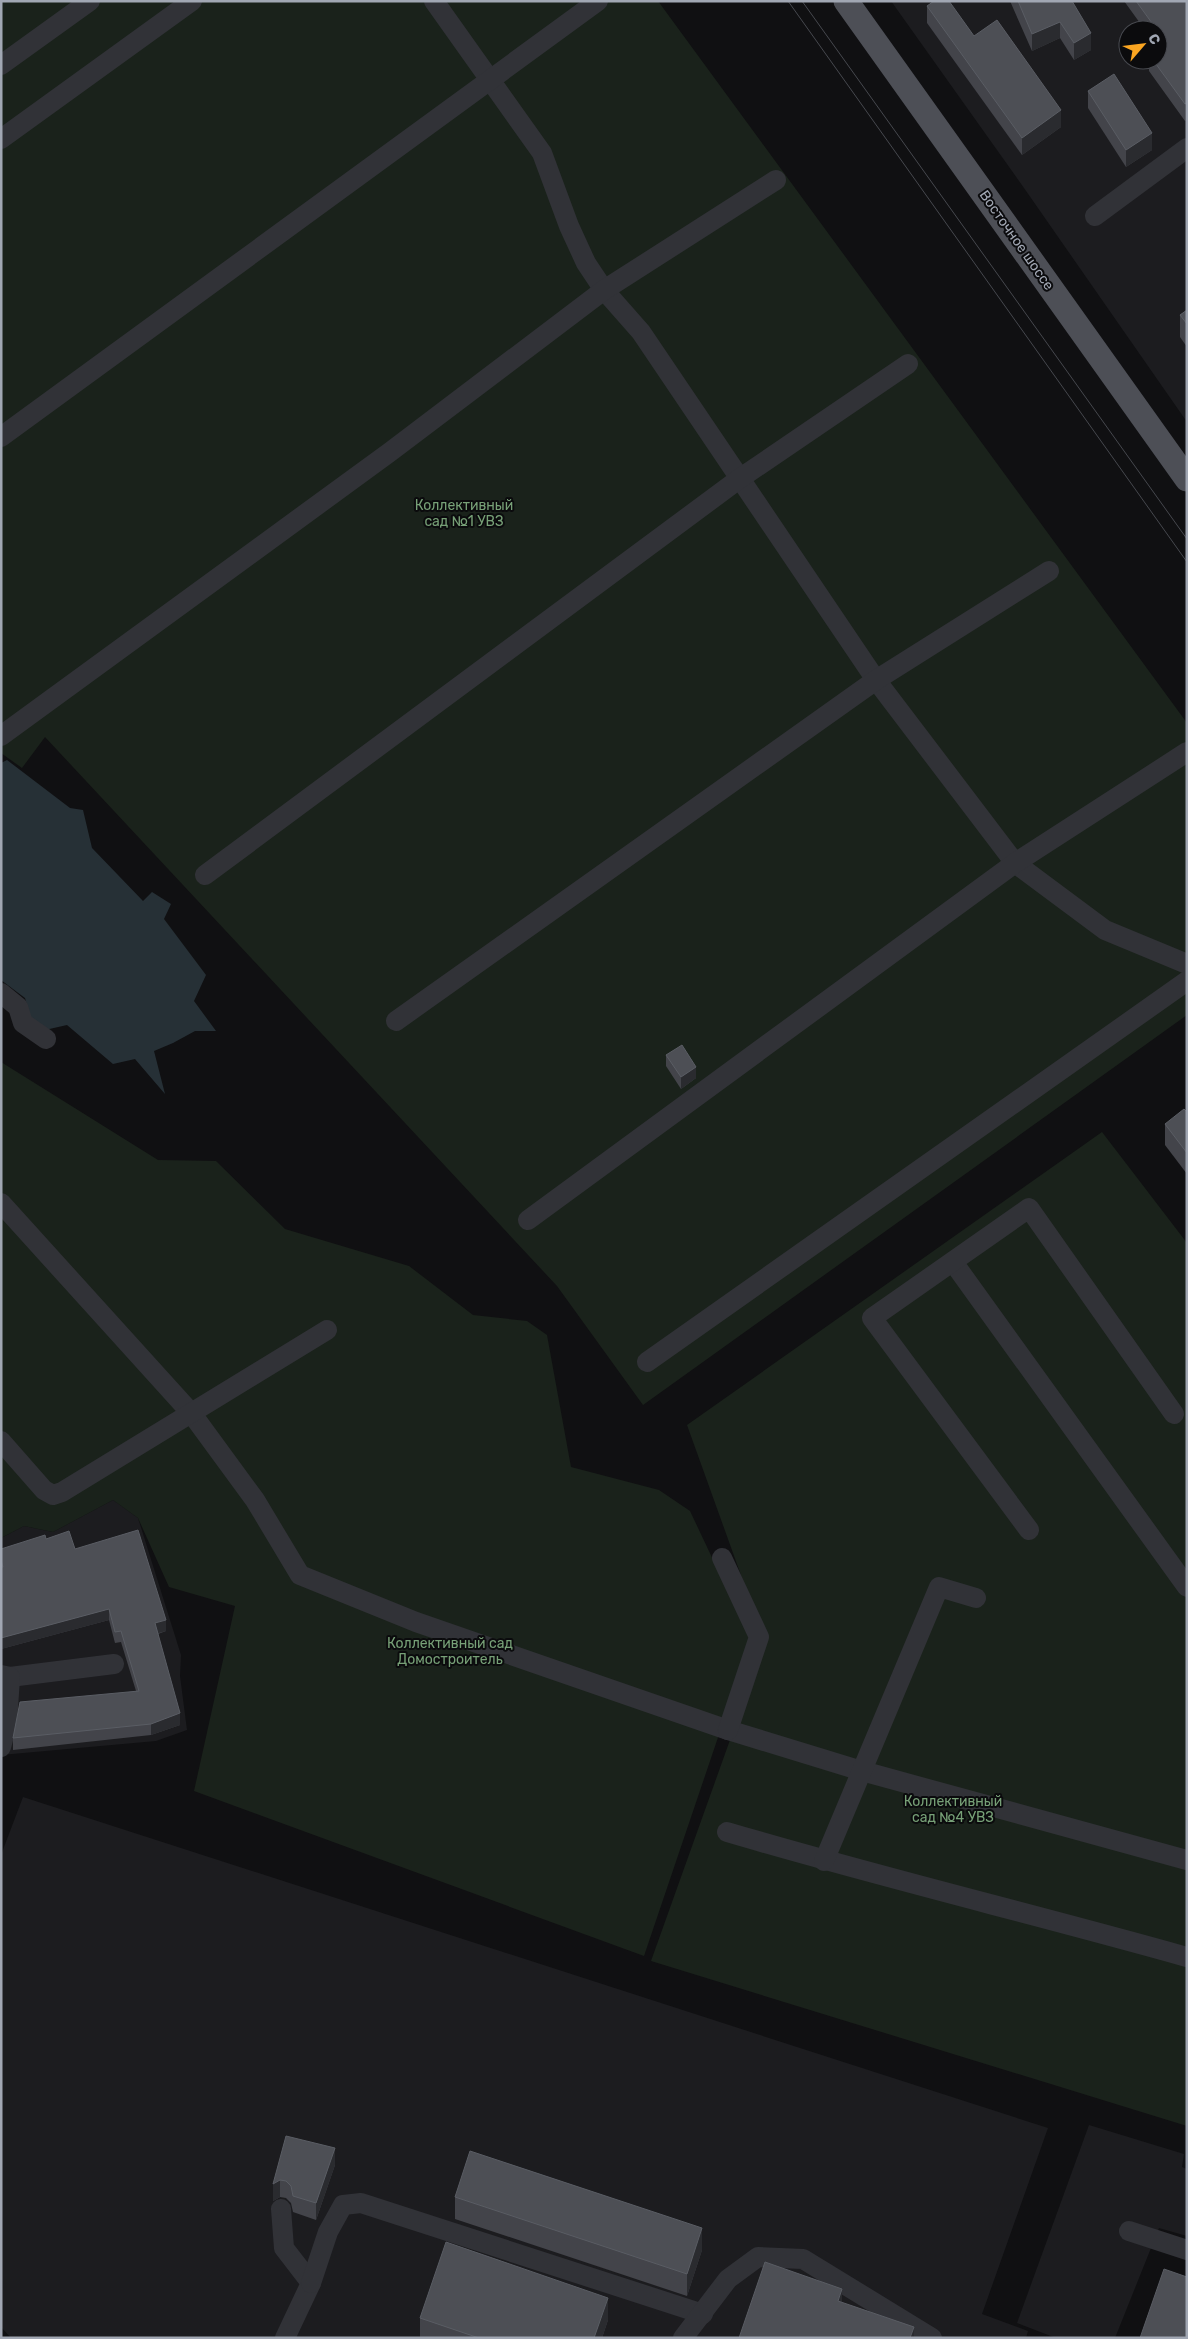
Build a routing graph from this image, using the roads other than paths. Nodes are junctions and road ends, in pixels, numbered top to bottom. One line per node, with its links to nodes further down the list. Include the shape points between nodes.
1 (90, 1): 6 (street)
2 (192, 1): 8 (street)
3 (434, 1): 7 (street)
4 (598, 1): 7 (street)
5 (846, 1): 16 (main road, Восточное шоссе)
6 (1, 65)
7 (489, 79): 12 (street, via 542,154 569,226 586,263); 14 (street)
8 (1, 139)
9 (1187, 148): 11 (street)
10 (776, 180): 12 (street)
11 (1095, 216)
12 (604, 290): 15 (street, via 641,332); 19 (street, via 390,452)
13 (908, 364): 15 (street)
14 (1, 437)
15 (739, 479): 18 (street); 22 (street)
16 (1187, 479)
17 (1049, 571): 18 (street)
18 (876, 680): 21 (street); 26 (street)
19 (1, 736)
20 (1187, 752): 21 (street)
21 (1015, 863): 23 (street, via 1104,930); 29 (street)
22 (205, 875)
23 (1187, 964)
24 (1187, 981): 32 (street)
25 (1, 993): 27 (street, via 18,1007 23,1023)
26 (396, 1020)
27 (46, 1039)
28 (1, 1203): 33 (street)
29 (528, 1220)
30 (953, 1262): 34 (street, via 1029,1208); 36 (street, via 872,1318); 38 (street)
31 (327, 1330): 33 (street)
32 (647, 1362)
33 (192, 1414): 35 (street, via 53,1495 44,1490); 42 (street, via 255,1500 300,1575 416,1622)
34 (1174, 1414)
35 (1, 1441)
36 (1029, 1530)
37 (722, 1558): 42 (street, via 759,1637)
38 (1187, 1587)
39 (976, 1598): 44 (street, via 938,1587)
40 (114, 1664): 41 (street)
41 (6, 1676): 43 (street, via 7,1724)
42 (728, 1730): 44 (street)
43 (1, 1747)
44 (862, 1771): 46 (street); 47 (street)
45 (727, 1832): 47 (street)
46 (1187, 1860)
47 (824, 1861): 48 (street)
48 (1187, 1957)
49 (281, 2209): 52 (street, via 284,2248)
50 (1129, 2231): 51 (street)
51 (1187, 2250)
52 (311, 2283): 53 (street, via 328,2232 343,2205 361,2203); 54 (street)
53 (703, 2314): 55 (street); 56 (street, via 728,2279 758,2257 803,2259)
54 (285, 2338)
55 (683, 2338)
56 (932, 2338)

